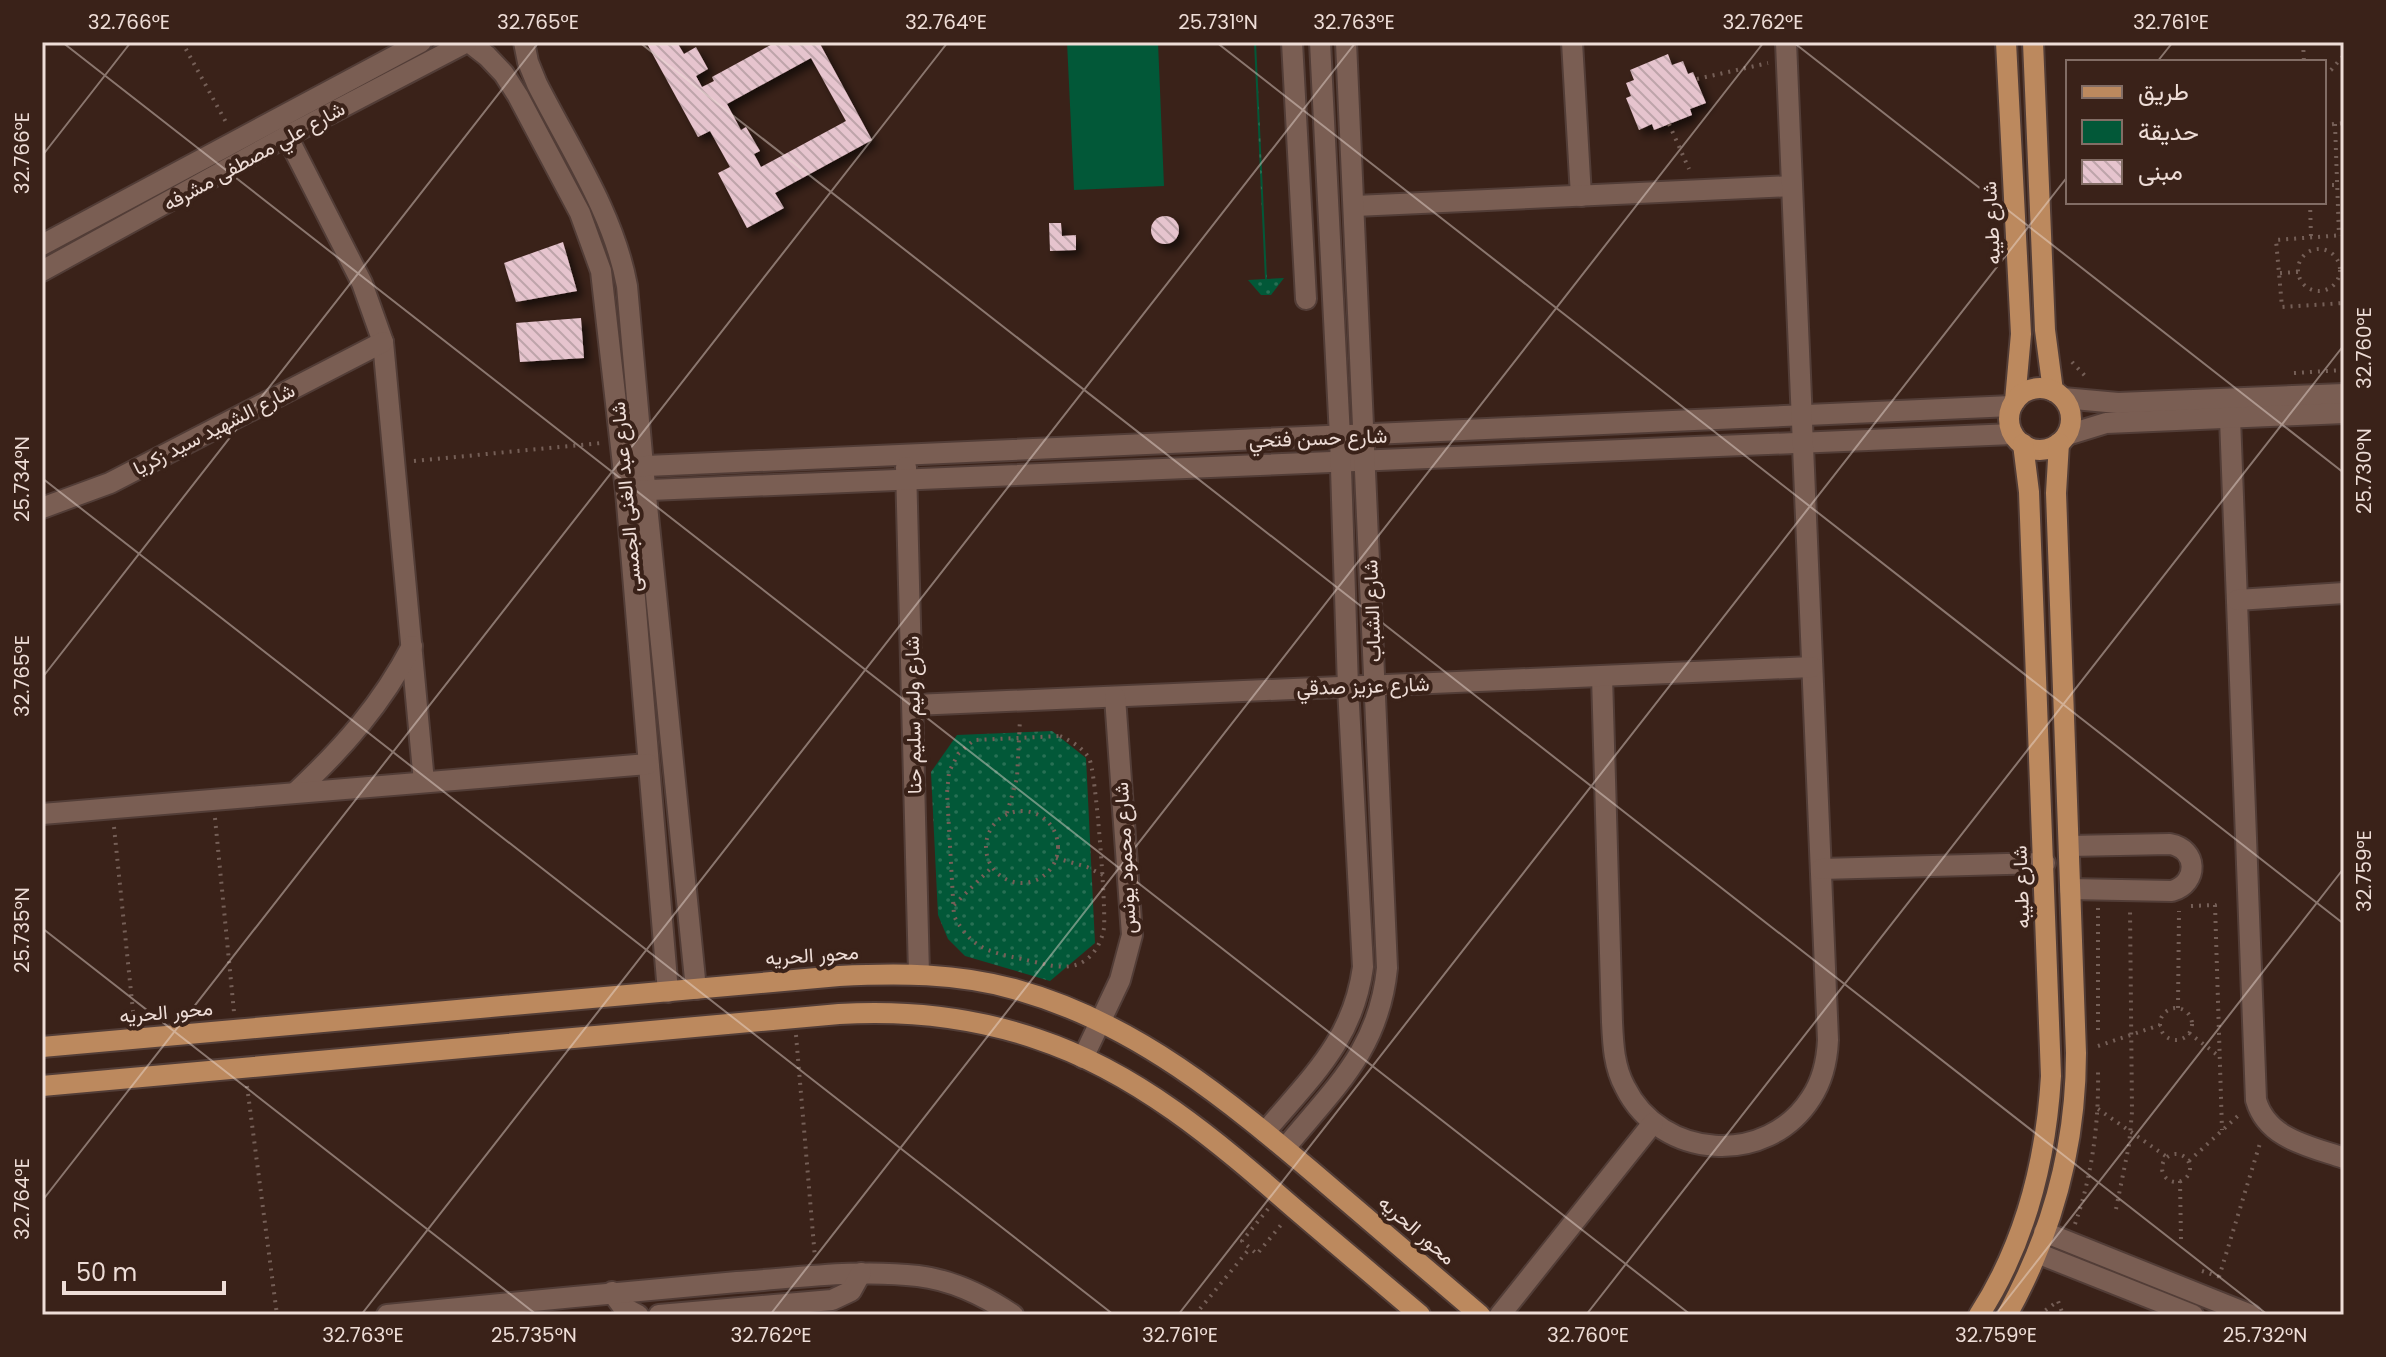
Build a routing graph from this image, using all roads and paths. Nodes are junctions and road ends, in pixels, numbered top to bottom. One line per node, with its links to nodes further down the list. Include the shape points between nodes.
1 (182, 42): 22 (path)
2 (421, 42): 22 (street, شارع علي مصطفى مشرفه)
3 (468, 42): 21 (street, شارع علي مصطفى مشرفه); 58 (street, شارع عبد الغنى الجمسى, via 504,74 518,96 589,233 605,291)
4 (524, 42): 64 (street, شارع عبد الغنى الجمسى, via 537,84 609,225 623,265)
5 (1292, 42): 40 (street)
6 (1320, 42): 55 (street, شارع الشباب)
7 (1346, 42): 29 (street, شارع الشباب)
8 (1572, 42): 27 (street)
9 (2006, 42): 50 (main road, شارع طيبه, via 2021,334)
10 (2033, 42): 48 (main road, via 2045,330)
11 (1786, 50): 14 (path); 26 (street)
12 (2344, 55): 13 (path)
13 (2326, 73)
14 (1697, 79)
15 (2344, 85): 16 (path)
16 (2344, 115)
17 (2344, 123): 19 (path)
18 (1669, 124): 23 (path)
19 (2335, 124): 20 (path); 25 (path)
20 (2326, 125)
21 (287, 136): 36 (street, شارع علي مصطفى مشرفه); 43 (street, via 362,283)
22 (237, 141): 33 (street, شارع علي مصطفى مشرفه)
23 (1686, 163)
24 (2326, 185): 25 (path)
25 (2337, 185): 30 (path)
26 (1792, 186): 27 (street); 52 (street)
27 (1581, 196): 29 (street)
28 (2310, 204): 32 (path)
29 (1355, 206): 54 (street, شارع الشباب)
30 (2341, 235): 31 (path)
31 (2319, 237): 32 (path); 34 (path)
32 (2311, 238): 38 (path, via 2276,240)
33 (42, 245)
34 (2319, 249): 35 (path, via 2334,255); 37 (path, via 2303,255)
35 (2342, 269): 39 (path, via 2334,286)
36 (42, 271)
37 (2298, 272): 38 (path); 39 (path, via 2304,285)
38 (2279, 273): 42 (path, via 2282,307)
39 (2317, 292): 42 (path)
40 (1306, 299)
41 (2344, 303): 42 (path)
42 (2318, 304)
43 (383, 342): 62 (street); 67 (street, شارع الشهيد سيد زكريا, via 110,483)
44 (2069, 357): 47 (path)
45 (2344, 370): 46 (path)
46 (2281, 374)
47 (2091, 380)
48 (2058, 394): 49 (street, via 2118,403); 50 (main road, via 2035,388); 57 (main road, via 2071,416)
49 (2344, 394)
50 (2013, 404): 52 (street, شارع حسن فتحي); 56 (main road, via 2009,415)
51 (2344, 413): 53 (street)
52 (1801, 415): 54 (street, شارع حسن فتحي); 59 (street)
53 (2230, 418): 57 (street, via 2106,423); 69 (street)
54 (1364, 436): 55 (street, شارع حسن فتحي); 61 (street, شارع الشباب)
55 (1340, 437): 60 (street, شارع حسن فتحي); 63 (street, شارع الشباب)
56 (2018, 439): 57 (main road, via 2041,450); 59 (street, شارع حسن فتحي); 88 (main road, شارع طيبه, via 2030,507)
57 (2063, 439): 86 (main road, via 2056,493)
58 (621, 441): 62 (path); 64 (street, شارع عبد الغنى الجمسى)
59 (1802, 443): 61 (street, شارع حسن فتحي); 71 (street)
60 (905, 455): 64 (street, شارع حسن فتحي); 65 (street, شارع وليم سليم حنا)
61 (1366, 461): 63 (street, شارع حسن فتحي); 73 (street, شارع الشباب)
62 (396, 462): 70 (street)
63 (1340, 462): 65 (street, شارع حسن فتحي); 74 (street, شارع الشباب)
64 (633, 466): 66 (street, شارع عبد الغنى الجمسى)
65 (907, 480): 66 (street, شارع حسن فتحي); 77 (street, شارع وليم سليم حنا)
66 (636, 491): 79 (street, شارع عبد الغنى الجمسى); 99 (street, شارع عبد الغنى الجمسى)
67 (42, 508)
68 (2344, 593): 69 (street)
69 (2237, 600): 115 (street)
70 (412, 646): 80 (street); 81 (street, via 351,739)
71 (1812, 667): 72 (street, شارع عزيز صدقي); 90 (street)
72 (1602, 676): 73 (street, شارع عزيز صدقي); 118 (street, via 1613,1043 1624,1087)
73 (1375, 686): 74 (street, شارع عزيز صدقي); 122 (street, شارع الشباب, via 1385,991 1361,1054)
74 (1348, 687): 75 (street, شارع عزيز صدقي); 121 (street, شارع الشباب, via 1363,948 1360,987 1339,1041)
75 (1115, 697): 76 (street, شارع عزيز صدقي); 93 (street, شارع محمود يونس)
76 (1021, 701): 77 (street, شارع عزيز صدقي); 78 (path)
77 (914, 705): 98 (street, شارع وليم سليم حنا)
78 (1019, 737): 85 (path, via 1017,778); 91 (path, via 1060,736 1091,760); 95 (path, via 974,740 949,772)
79 (648, 764): 80 (street); 100 (street, شارع عبد الغنى الجمسى)
80 (424, 782): 81 (street)
81 (296, 792): 82 (street)
82 (213, 799): 83 (street); 105 (path)
83 (113, 808): 84 (street); 108 (path)
84 (42, 814)
85 (1006, 814): 87 (path, via 1026,811 1045,819 1056,836); 89 (path, via 987,837)
86 (2069, 846): 92 (main road); 94 (street, via 2170,844 2188,854 2192,874 2179,889)
87 (1056, 858): 89 (path, via 1046,874 1028,882 1007,880); 91 (path)
88 (2045, 863): 90 (street); 151 (main road, شارع طيبه, via 2051,1052 2047,1125 2024,1220)
89 (992, 867): 95 (path)
90 (1821, 869): 118 (street, via 1828,1040 1827,1060 1811,1098 1783,1128 1746,1144 1696,1144)
91 (1102, 874): 93 (path); 95 (path, via 1104,929 1098,948 1085,962 1065,968 974,944 962,931)
92 (2070, 889): 94 (street); 131 (main road, via 2075,1105 2061,1183)
93 (1130, 895): 103 (street, شارع محمود يونس, via 1127,958)
94 (2130, 903): 107 (path)
95 (953, 906)
96 (2086, 908): 97 (path)
97 (2108, 908)
98 (919, 974): 99 (main road, محور الحريه); 103 (main road, محور الحريه, via 1016,990)
99 (696, 989): 100 (main road, محور الحريه)
100 (668, 992): 105 (main road, محور الحريه)
101 (2178, 1008): 104 (path, via 2165,1012); 106 (path, via 2189,1015); 111 (path, via 2180,906 2215,905)
102 (794, 1018): 112 (main road, via 868,1012 954,1018 1011,1031); 113 (main road); 137 (path)
103 (1101, 1022): 112 (street, شارع محمود يونس); 121 (main road, محور الحريه, via 1192,1074)
104 (2160, 1025): 106 (path, via 2171,1039); 107 (path)
105 (236, 1030): 108 (main road, محور الحريه)
106 (2189, 1033): 111 (path)
107 (2131, 1034): 109 (path); 119 (path)
108 (135, 1039): 110 (main road, محور الحريه)
109 (2098, 1046)
110 (42, 1047)
111 (2220, 1057): 120 (path)
112 (1083, 1058): 127 (main road, via 1170,1107)
113 (244, 1068): 114 (main road); 142 (path)
114 (42, 1086)
115 (2256, 1100): 117 (street); 120 (path)
116 (2098, 1109): 119 (path)
117 (2266, 1122): 124 (street, via 2287,1137); 138 (path)
118 (1653, 1123): 150 (street)
119 (2130, 1130): 123 (path); 128 (path)
120 (2222, 1130): 125 (path)
121 (1265, 1132): 122 (main road, محور الحريه)
122 (1285, 1148): 149 (main road, محور الحريه)
123 (2167, 1157): 125 (path, via 2179,1154); 126 (path, via 2164,1174)
124 (2344, 1158)
125 (2189, 1161): 126 (path, via 2189,1173)
126 (2180, 1181): 132 (path)
127 (1287, 1202): 133 (path, via 1257,1254); 133 (path, via 1242,1241); 148 (main road)
128 (2116, 1209)
129 (2070, 1217): 130 (path)
130 (2080, 1230)
131 (2044, 1232): 134 (main road); 140 (street)
132 (2181, 1239)
133 (1250, 1248): 147 (path)
134 (2037, 1253): 152 (main road); 155 (street)
135 (2192, 1267): 138 (path)
136 (861, 1273): 137 (street); 145 (street, via 851,1291 832,1300); 146 (street, via 948,1282)
137 (816, 1276): 139 (street)
138 (2220, 1277): 140 (path)
139 (612, 1292): 141 (street); 144 (street)
140 (2213, 1300): 156 (street)
141 (510, 1309): 143 (street)
142 (277, 1315)
143 (387, 1315)
144 (638, 1315)
145 (659, 1315)
146 (1013, 1315)
147 (1195, 1315)
148 (1420, 1315)
149 (1480, 1315)
150 (1500, 1315)
151 (1979, 1315)
152 (2007, 1315)
153 (2039, 1315): 154 (path, via 2058,1301)
154 (2063, 1315)
155 (2193, 1315)
156 (2251, 1315)

